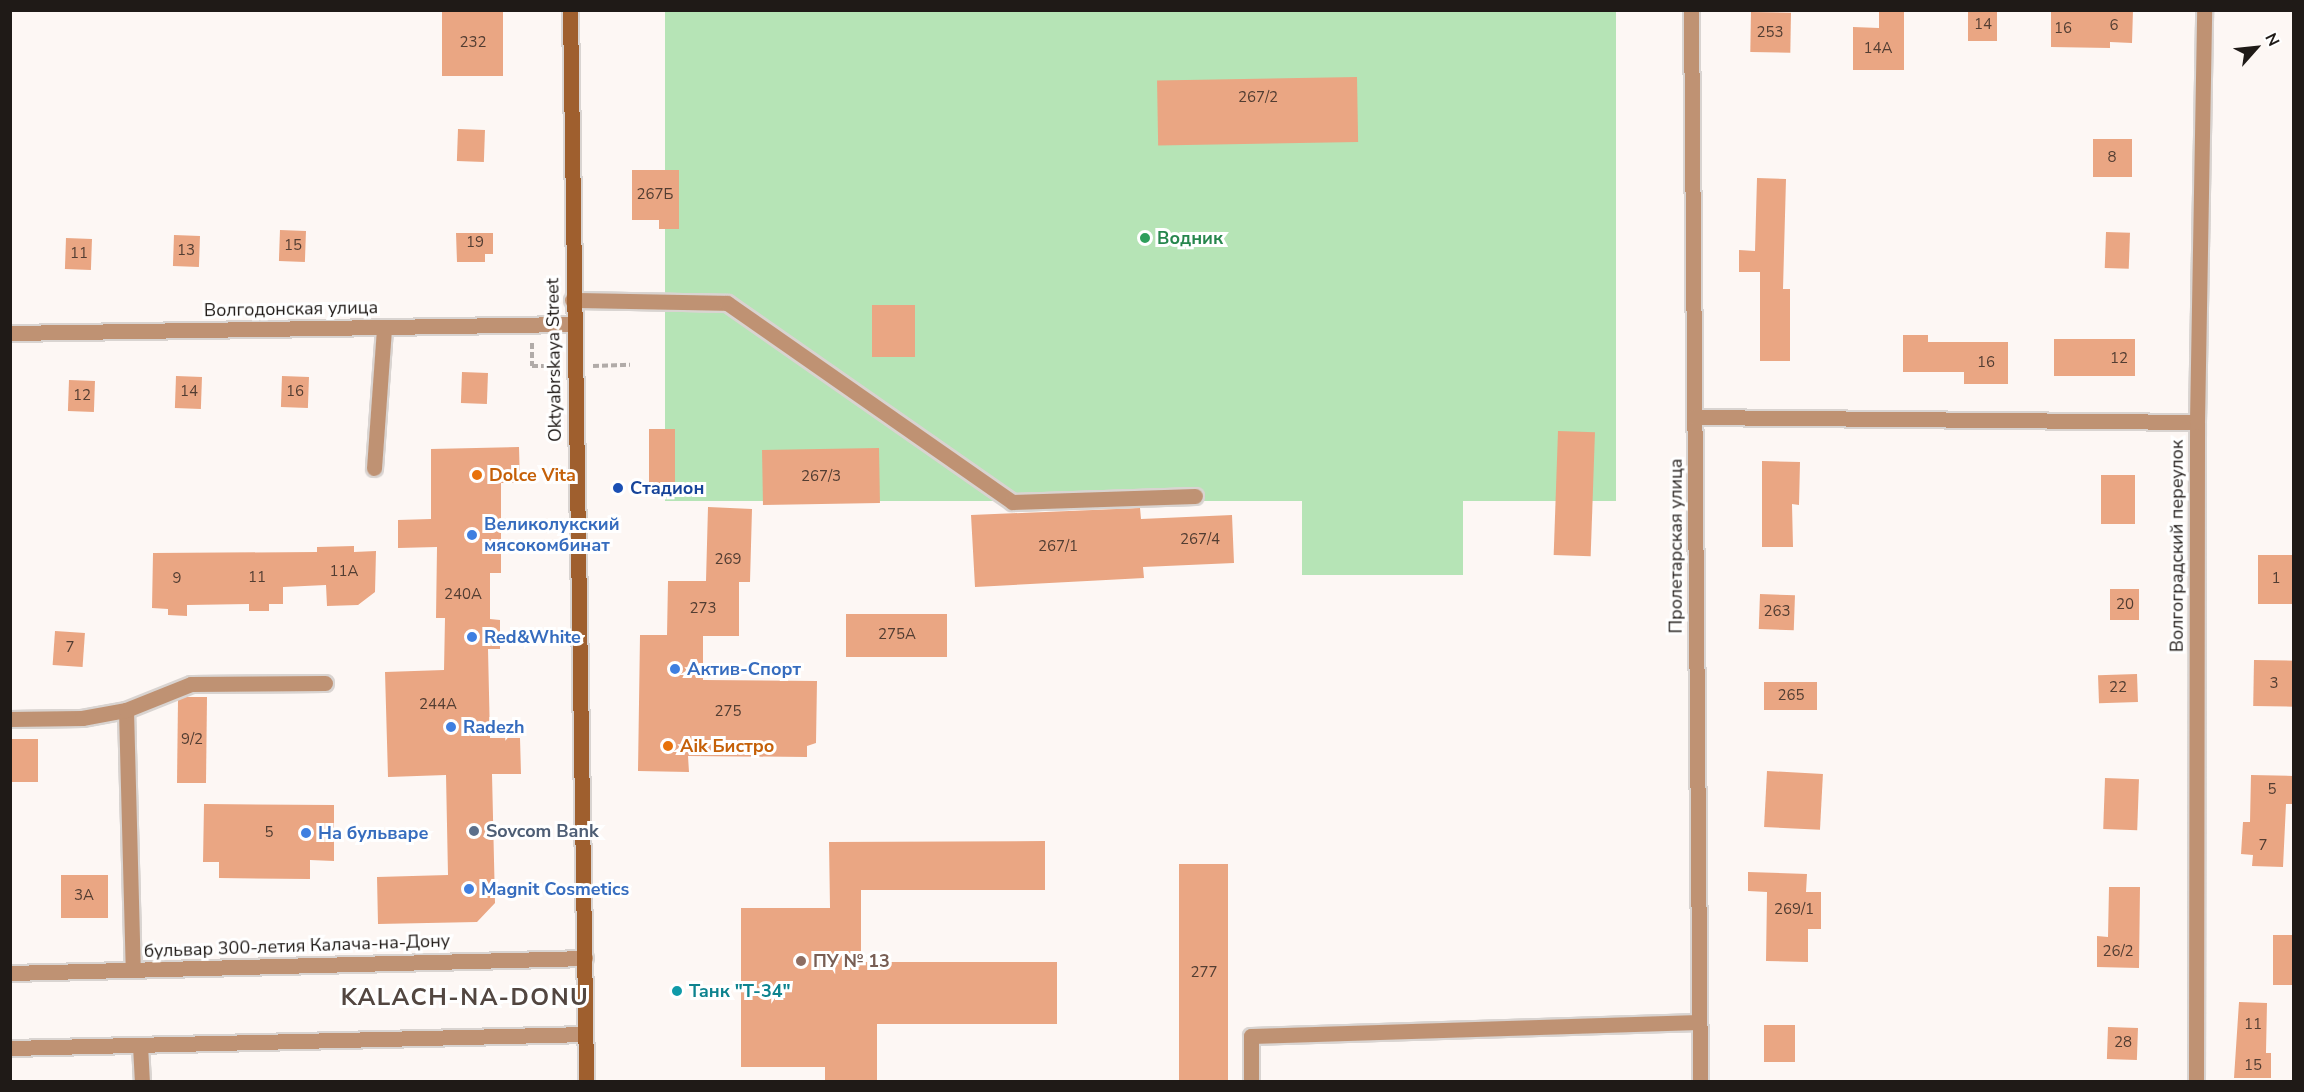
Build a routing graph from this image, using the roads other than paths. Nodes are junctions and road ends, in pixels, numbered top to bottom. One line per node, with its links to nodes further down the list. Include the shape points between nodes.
1 (570, 10): 4 (main road, Oktyabrskaya Street)
2 (1690, 10): 8 (street, Пролетарская улица)
3 (2204, 10): 9 (street, Волгоградский переулок)
4 (572, 300): 5 (main road, Oktyabrskaya Street); 11 (street, via 727,303 1012,502)
5 (573, 324): 6 (street, Волгодонская улица); 15 (main road, Oktyabrskaya Street)
6 (384, 327): 7 (street, Волгодонская улица); 10 (street)
7 (10, 333)
8 (1694, 417): 9 (street); 18 (street, Пролетарская улица)
9 (2197, 422): 26 (street, Волгоградский переулок)
10 (374, 468)
11 (1195, 496)
12 (325, 683): 13 (street, via 191,684)
13 (126, 710): 14 (street, via 82,718); 16 (street)
14 (10, 718)
15 (585, 958): 16 (street, бульвар 300-летия Калача-на-Дону); 19 (main road, Oktyabrskaya Street)
16 (133, 970): 17 (street, бульвар 300-летия Калача-на-Дону)
17 (10, 973)
18 (1699, 1022): 24 (street, via 1251,1036); 25 (street, Пролетарская улица)
19 (585, 1034): 20 (street); 23 (main road, Oktyabrskaya Street)
20 (140, 1045): 21 (street); 22 (street)
21 (10, 1048)
22 (142, 1082)
23 (586, 1082)
24 (1251, 1082)
25 (1700, 1082)
26 (2196, 1082)

